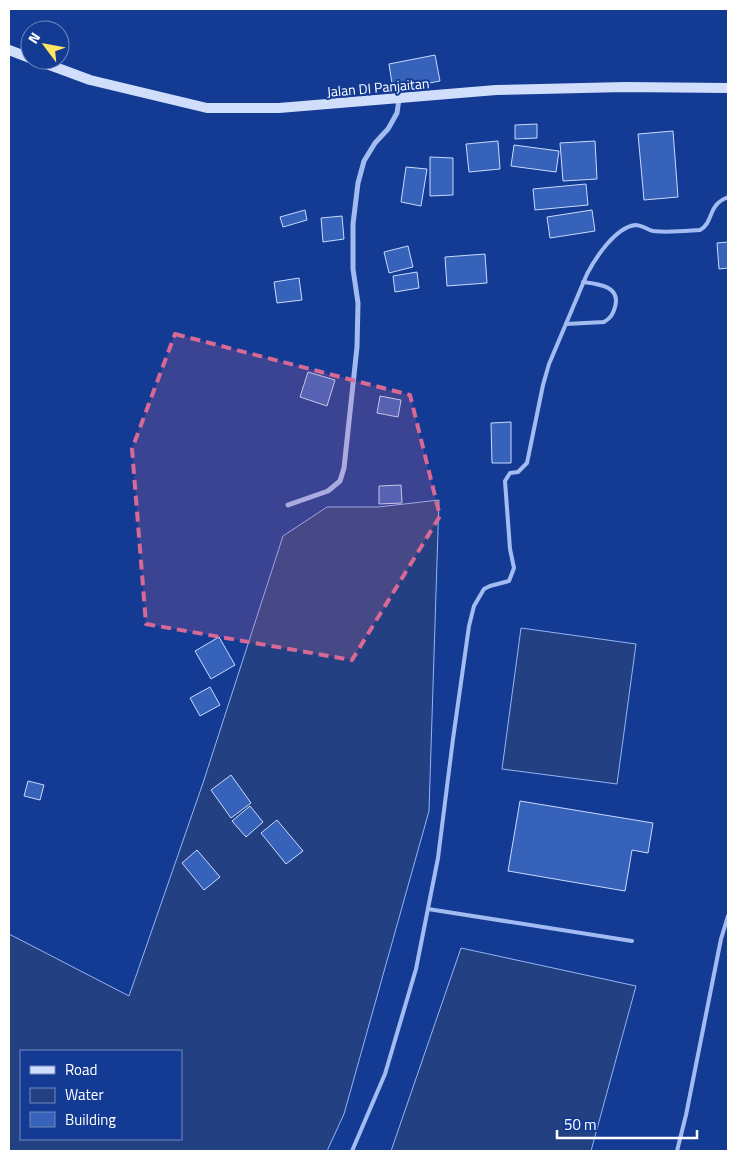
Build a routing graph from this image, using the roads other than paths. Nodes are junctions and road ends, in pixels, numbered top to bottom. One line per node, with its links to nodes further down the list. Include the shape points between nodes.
1 (63, 70): 3 (main road, Jalan DI Panjaitan, via 90,80 207,108 279,108)
2 (728, 88): 3 (main road, Jalan DI Panjaitan, via 496,90)
3 (399, 99): 7 (street, via 397,114 364,161 358,183 353,224 357,347 344,468 340,481 328,492)
4 (728, 197): 5 (lane, via 719,201 706,227 700,230 658,231 641,225 628,227 595,259)
5 (584, 282): 6 (lane); 6 (lane, via 606,286 614,292 616,304 613,314 604,322)
6 (566, 324): 8 (lane, via 543,385 527,463 510,474 506,481 514,568 512,576 509,581 490,586 481,593 469,626 438,858)
7 (288, 505)
8 (428, 909): 10 (lane); 11 (lane, via 416,969 385,1074)
9 (728, 916): 12 (lane)
10 (632, 941)
11 (352, 1151)
12 (677, 1151)

